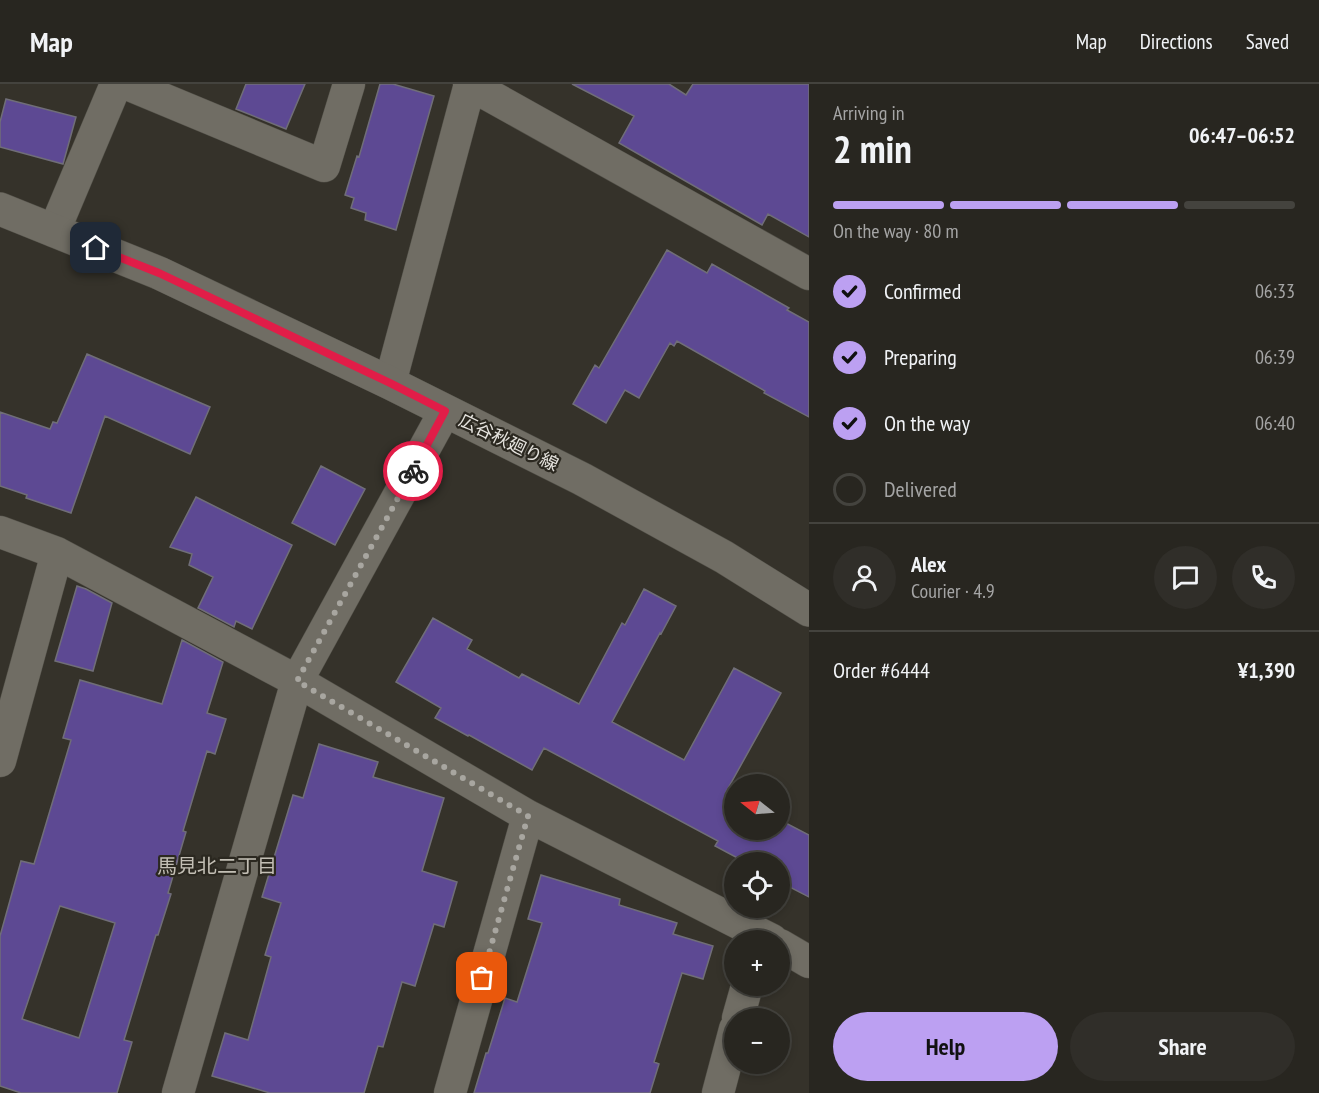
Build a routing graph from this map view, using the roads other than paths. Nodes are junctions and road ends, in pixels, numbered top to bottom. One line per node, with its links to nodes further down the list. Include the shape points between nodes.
1 (116, 84): 6 (street)
2 (127, 84): 3 (street, via 324,166)
3 (349, 84)
4 (470, 84): 7 (street); 8 (street)
5 (0, 208): 6 (street, 広谷秋廻り線)
6 (54, 231): 8 (street, 広谷秋廻り線, via 159,273)
7 (809, 274)
8 (390, 383): 9 (street, 広谷秋廻り線)
9 (445, 411): 12 (street, 広谷秋廻り線, via 724,556); 13 (street)
10 (0, 532): 11 (street)
11 (57, 553): 13 (street); 14 (street)
12 (809, 610)
13 (297, 681): 15 (street); 20 (street)
14 (0, 761)
15 (528, 816): 16 (street); 21 (street)
16 (749, 930)
17 (790, 952): 18 (street)
18 (809, 962)
19 (724, 1070): 22 (street)
20 (177, 1093)
21 (450, 1093)
22 (718, 1093)

